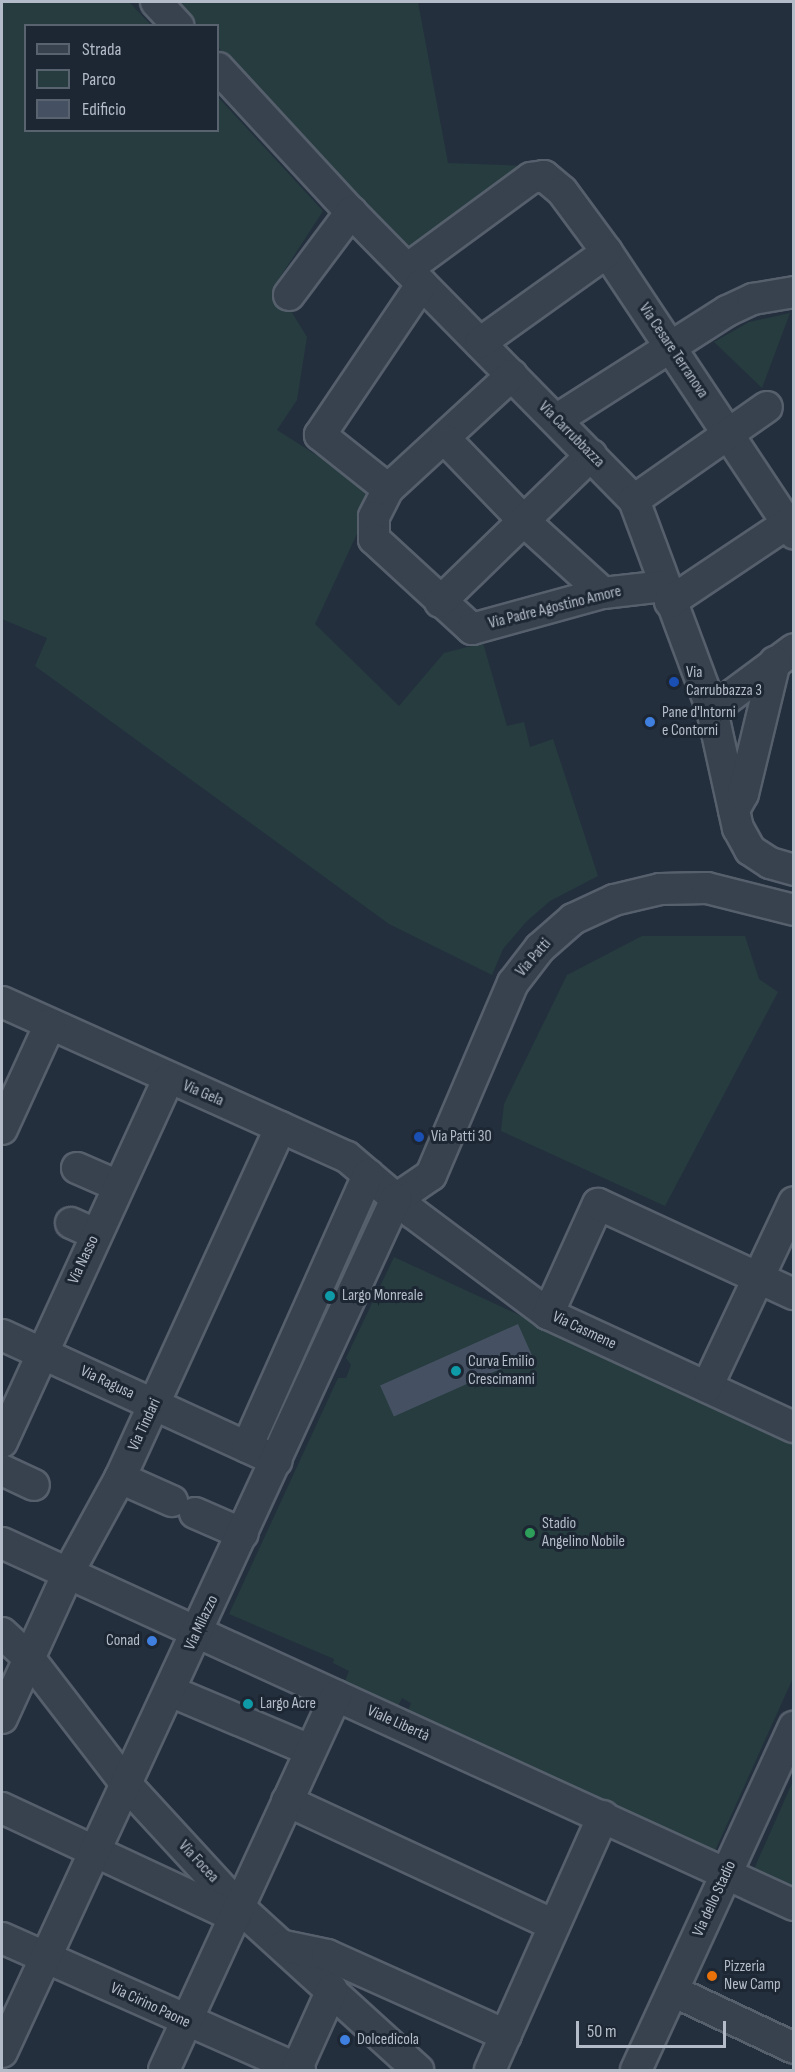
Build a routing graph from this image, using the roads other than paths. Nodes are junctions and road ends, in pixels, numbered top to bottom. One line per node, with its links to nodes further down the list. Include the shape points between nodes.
1 (156, 2): 2 (street)
2 (176, 24)
3 (219, 69): 4 (street, Via Carrubbazza)
4 (351, 212): 6 (street, Via Carrubbazza); 8 (street)
5 (607, 252): 6 (street, Via Cesare Terranova, via 562,191 544,176 531,178); 9 (street); 10 (street, Via Cesare Terranova)
6 (414, 277): 9 (street, Via Carrubbazza); 17 (street, via 320,435)
7 (794, 292): 10 (street, via 753,299)
8 (289, 295)
9 (480, 343): 11 (street, Via Carrubbazza)
10 (670, 345): 13 (street); 14 (street, Via Cesare Terranova)
11 (512, 375): 13 (street, Via Carrubbazza); 15 (street)
12 (767, 406): 14 (street)
13 (556, 420): 16 (street, Via Carrubbazza)
14 (728, 434): 18 (street); 20 (street, Via Cesare Terranova)
15 (446, 440): 17 (street); 19 (street)
16 (591, 455): 18 (street, Via Carrubbazza); 19 (street)
17 (388, 489): 23 (street, Via Padre Agostino Amore, via 374,517 374,539)
18 (634, 500): 22 (street, Via Carrubbazza)
19 (524, 521): 21 (street); 23 (street)
20 (791, 525): 22 (street)
21 (603, 592): 22 (street, Via Padre Agostino Amore); 23 (street, Via Padre Agostino Amore, via 472,629)
22 (667, 594): 25 (street, Via Carrubbazza)
23 (440, 602)
24 (784, 656): 25 (street); 26 (street, via 743,794)
25 (712, 710): 26 (street, Via Carrubbazza)
26 (734, 810): 27 (street, Via Carrubbazza, via 750,849 770,864)
27 (794, 870)
28 (794, 910): 37 (street, Via Patti, via 707,888 660,889 614,900 573,919 540,948 513,983 431,1175)
29 (2, 1002): 30 (street, Via Gela)
30 (50, 1024): 31 (street, Via Gela); 33 (street)
31 (168, 1078): 32 (street, Via Gela); 36 (street, Via Nasso)
32 (281, 1127): 35 (street, Via Gela, via 347,1157); 45 (street, Via Tindari)
33 (2, 1129)
34 (77, 1168): 36 (street)
35 (368, 1175): 37 (street, Via Gela); 48 (street)
36 (118, 1186): 43 (street, Via Nasso, via 84,1229)
37 (396, 1199): 41 (street, Via Casmene); 49 (street, Via Milazzo)
38 (794, 1202): 39 (street)
39 (758, 1278): 40 (street); 41 (street, via 598,1204); 44 (street)
40 (794, 1294)
41 (548, 1314): 44 (street, Via Casmene)
42 (2, 1335): 43 (street, Via Ragusa)
43 (42, 1354): 45 (street, Via Ragusa); 47 (street, Via Nasso)
44 (707, 1387): 46 (street, Via Casmene)
45 (154, 1405): 48 (street, Via Ragusa); 51 (street, Via Tindari)
46 (794, 1427)
47 (2, 1442)
48 (246, 1447): 49 (street, Via Ragusa)
49 (277, 1461): 53 (street, Via Milazzo)
50 (2, 1470): 52 (street)
51 (120, 1478): 53 (street); 55 (street, Via Tindari)
52 (33, 1485)
53 (243, 1534): 56 (street, Via Milazzo)
54 (2, 1543): 55 (street, Viale Libertà)
55 (68, 1574): 56 (street, Viale Libertà); 58 (street, Via Tindari)
56 (198, 1632): 59 (street, Via Milazzo); 60 (street, Viale Libertà)
57 (2, 1633): 58 (street, Via Focea)
58 (29, 1658): 61 (street, Via Tindari); 64 (street, Via Focea)
59 (170, 1691): 63 (street); 64 (street, Via Milazzo)
60 (336, 1696): 63 (street); 67 (street, Viale Libertà)
61 (2, 1718)
62 (794, 1727): 69 (street, Via dello Stadio)
63 (310, 1750): 65 (street)
64 (126, 1784): 68 (street, Via Milazzo); 71 (street, Via Focea)
65 (287, 1801): 71 (street); 72 (street)
66 (2, 1808): 68 (street)
67 (603, 1816): 69 (street, Viale Libertà); 72 (street)
68 (93, 1850): 71 (street); 75 (street, Via Milazzo)
69 (726, 1875): 70 (street, Viale Libertà); 77 (street, Via dello Stadio)
70 (794, 1905)
71 (238, 1912): 74 (street, Via Focea); 78 (street)
72 (554, 1925): 79 (street)
73 (2, 1938): 75 (street, Via Cirino Paone)
74 (279, 1945): 76 (street, Via Focea); 79 (street, via 327,1955)
75 (43, 1957): 78 (street, Via Cirino Paone); 81 (street, Via Milazzo)
76 (332, 1990): 83 (street); 84 (street, Via Focea)
77 (672, 1991): 80 (street); 86 (street, Via dello Stadio)
78 (186, 2023): 82 (street); 83 (street, Via Cirino Paone)
79 (506, 2035): 85 (street)
80 (794, 2048)
81 (2, 2052)
82 (164, 2070)
83 (297, 2070)
84 (418, 2070)
85 (490, 2070)
86 (636, 2070)

